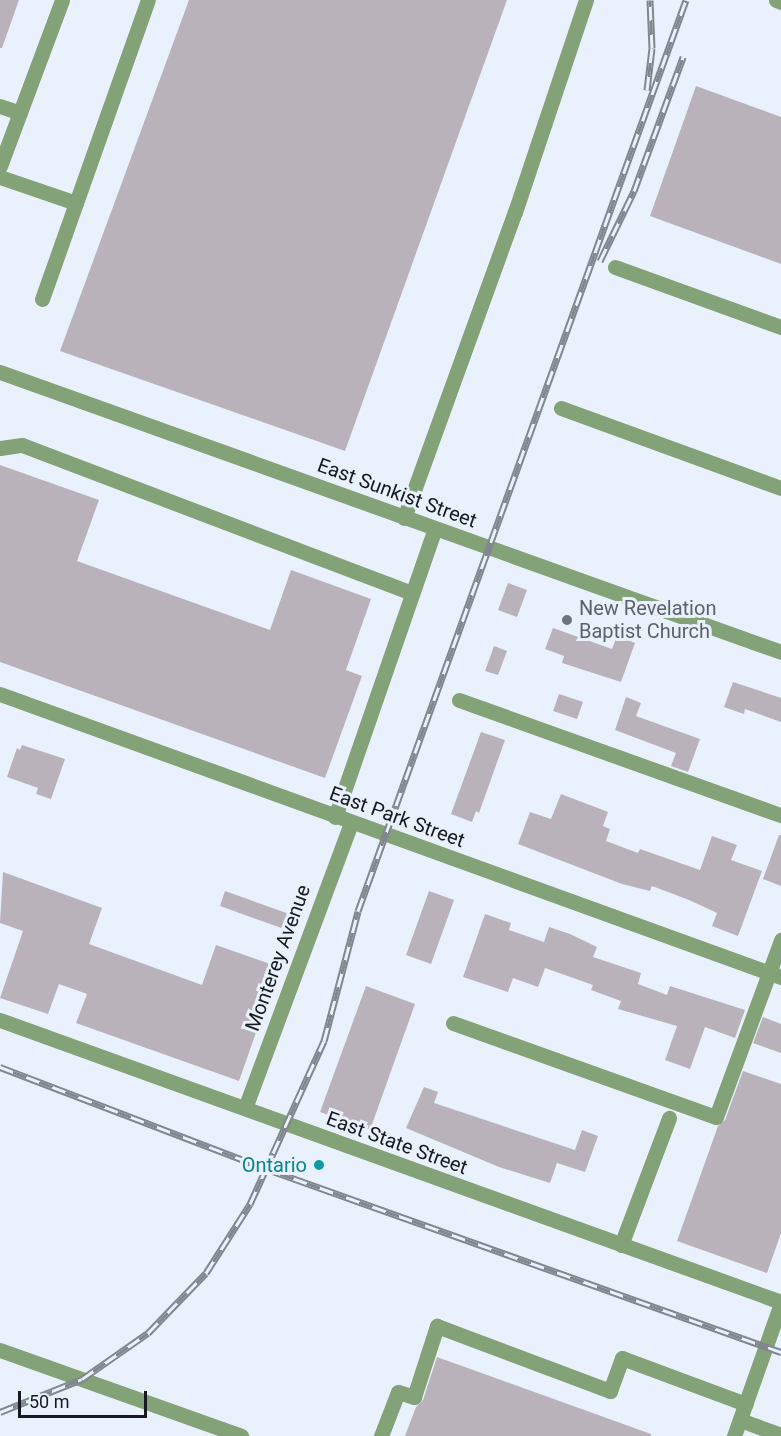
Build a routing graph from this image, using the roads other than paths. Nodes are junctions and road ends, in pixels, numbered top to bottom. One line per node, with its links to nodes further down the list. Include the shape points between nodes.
1 (62, 0): 7 (street)
2 (148, 0): 10 (street)
3 (586, 0): 18 (street, via 515,212)
4 (776, 0): 5 (street)
5 (781, 2)
6 (0, 106): 7 (street)
7 (20, 113): 8 (street)
8 (0, 166)
9 (0, 177): 10 (street)
10 (76, 203): 12 (street)
11 (615, 267): 13 (street)
12 (42, 299)
13 (781, 327)
14 (0, 372): 18 (street, East Sunkist Street)
15 (561, 408): 17 (street)
16 (0, 448): 20 (street, via 22,445)
17 (781, 488)
18 (404, 518): 19 (street, East Sunkist Street)
19 (435, 529): 20 (street); 21 (street, East Sunkist Street)
20 (412, 593): 25 (street)
21 (781, 652)
22 (0, 694): 25 (street, East Park Street)
23 (459, 700): 24 (street)
24 (781, 815)
25 (335, 817): 26 (street, East Park Street)
26 (351, 823): 28 (street, East Park Street); 31 (street, Monterey Avenue)
27 (781, 940): 28 (street)
28 (775, 975): 30 (street, via 716,1118)
29 (0, 1020): 31 (street, East State Street)
30 (453, 1023)
31 (245, 1108): 33 (street, East State Street)
32 (669, 1118): 33 (street)
33 (621, 1245): 34 (street, East State Street)
34 (781, 1303): 36 (street)
35 (0, 1350): 39 (street)
36 (746, 1404): 37 (street); 40 (street, via 622,1358 610,1391 437,1326 414,1397 398,1392)
37 (740, 1420): 38 (street); 41 (street)
38 (781, 1435)
39 (241, 1436)
40 (381, 1436)
41 (734, 1436)

